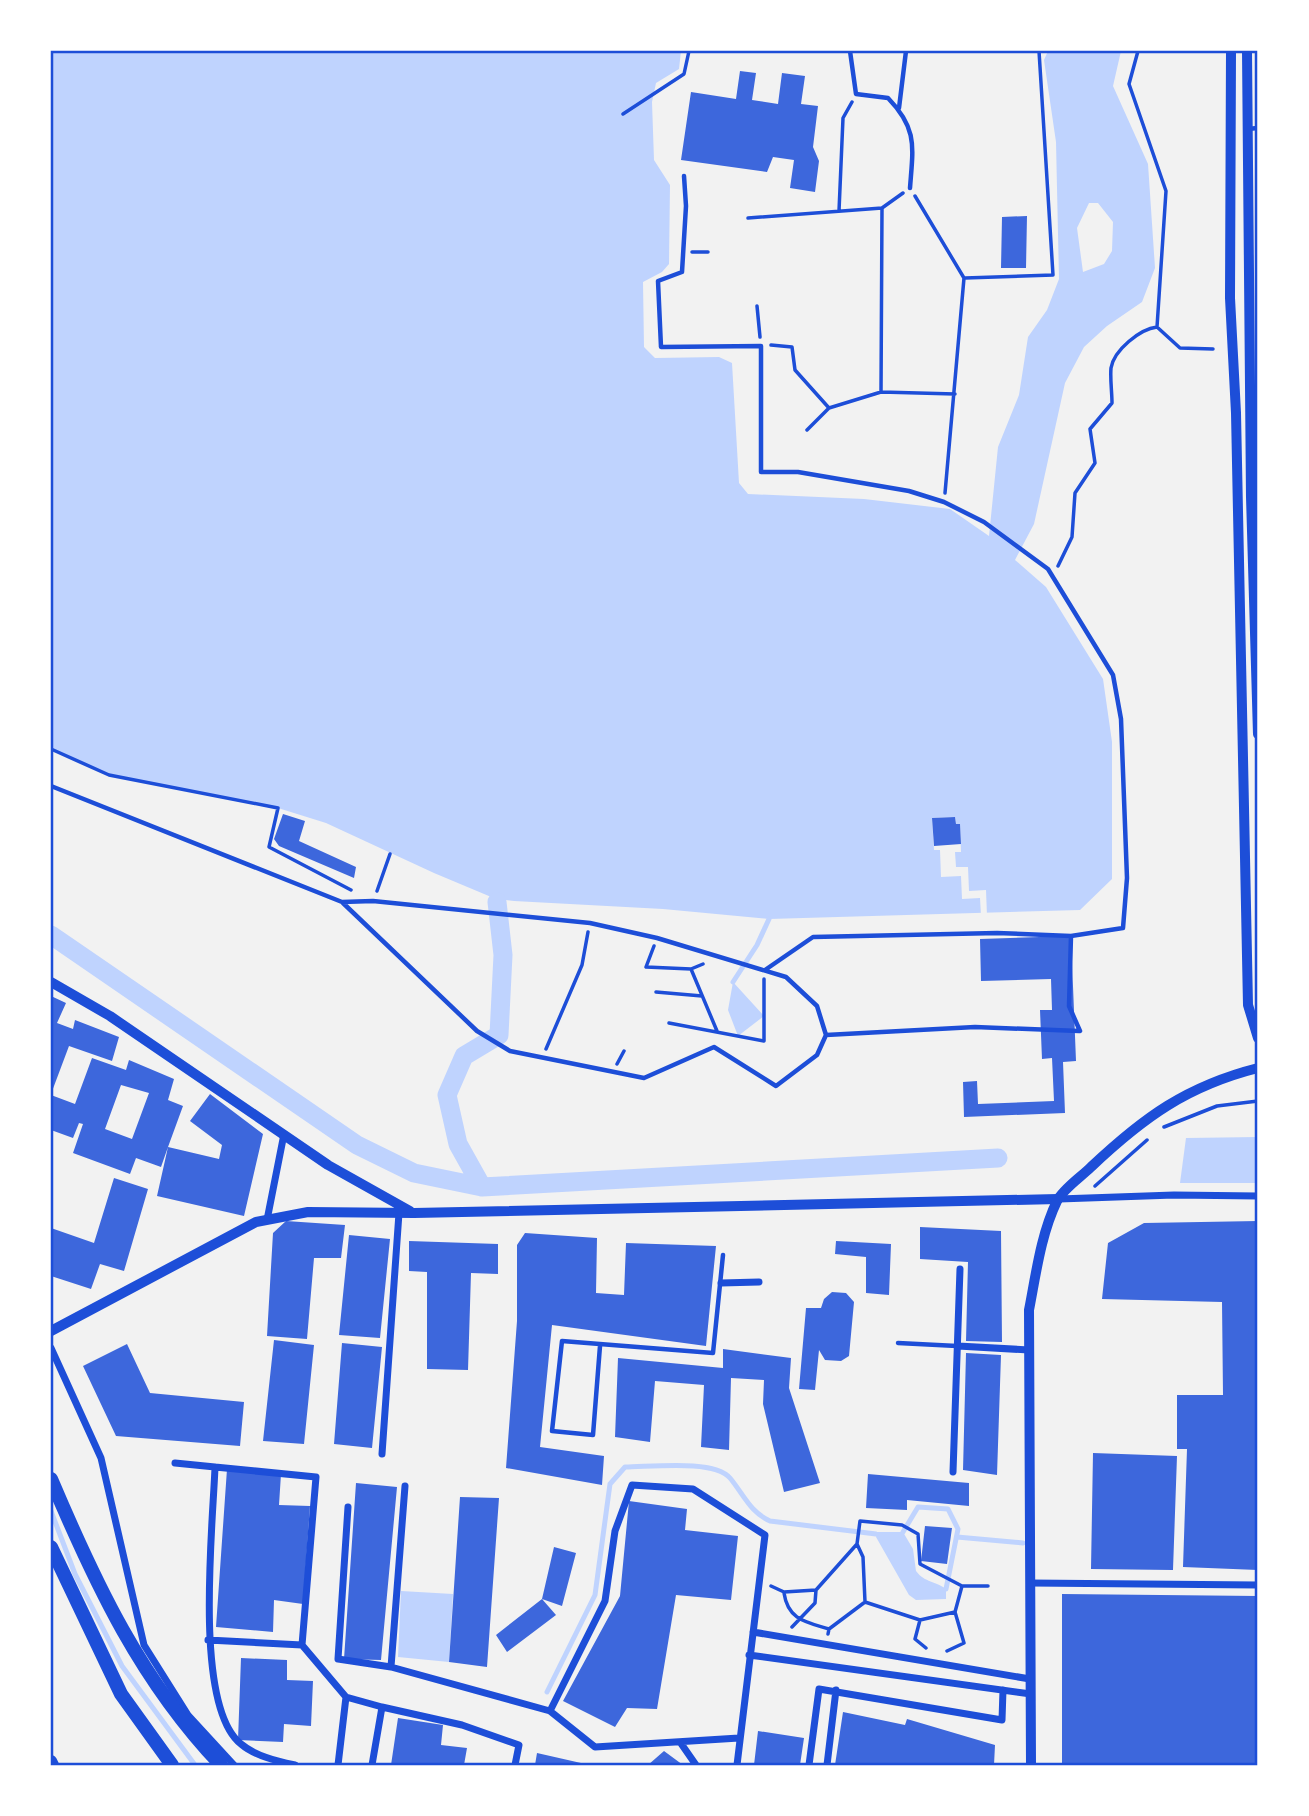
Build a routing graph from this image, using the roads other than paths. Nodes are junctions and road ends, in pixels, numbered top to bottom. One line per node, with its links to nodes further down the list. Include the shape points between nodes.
1 (850, 51): 5 (lane, via 856,94 888,98)
2 (906, 51): 5 (lane)
3 (1231, 51): 10 (main road, via 1230,298)
4 (1247, 51): 6 (main road)
5 (899, 109): 8 (lane, via 914,140)
6 (1252, 129): 9 (main road)
7 (684, 176): 15 (lane, via 682,272 658,281 661,347 761,346 761,472 797,472 909,492 944,502 984,522 1053,577 1112,675 1121,719 1123,928)
8 (910, 188)
9 (1254, 497): 10 (street); 11 (main road)
10 (1237, 500): 19 (main road, via 1248,1005)
11 (1258, 725): 12 (main road)
12 (1258, 734)
13 (51, 786): 14 (lane)
14 (342, 902): 16 (lane, via 470,909 590,923); 18 (lane, via 477,1031 510,1051 644,1078 714,1047 776,1086 817,1055)
15 (1071, 936): 16 (lane, via 813,937); 18 (lane, via 1069,1006 1080,1031 975,1027)
16 (764, 971): 18 (lane, via 786,977 817,1006)
17 (51, 982): 21 (street, via 110,1016)
18 (826, 1035)
19 (1258, 1038)
20 (1258, 1068): 23 (main road, via 1219,1078 1148,1117)
21 (284, 1134): 25 (street, via 328,1165); 26 (street)
22 (1258, 1196): 23 (street)
23 (1058, 1199): 25 (street); 36 (main road, via 1041,1248 1029,1310)
24 (399, 1213): 25 (street); 26 (street, via 308,1212); 37 (street)
25 (414, 1213)
26 (267, 1220): 31 (street)
27 (723, 1255): 30 (lane)
28 (960, 1269): 34 (street)
29 (759, 1282): 30 (street)
30 (721, 1283): 33 (lane, via 713,1353)
31 (51, 1331)
32 (898, 1343): 34 (lane)
33 (600, 1346): 33 (lane, via 593,1435 552,1431 562,1341)
34 (958, 1346): 36 (street); 40 (street)
35 (51, 1348): 65 (street, via 100,1458 144,1645 188,1715)
36 (1029, 1350): 45 (main road)
37 (382, 1454)
38 (175, 1463): 39 (street)
39 (215, 1466): 49 (street); 51 (street, via 316,1477)
40 (953, 1472)
41 (51, 1479): 64 (highway, via 106,1604 142,1666 184,1726)
42 (405, 1486): 53 (street)
43 (348, 1507): 53 (street, via 338,1659)
44 (51, 1547): 63 (highway, via 121,1694)
45 (1030, 1583): 46 (street); 54 (main road)
46 (1258, 1585)
47 (753, 1632): 52 (street); 54 (street); 60 (street, via 765,1535 693,1489 632,1485 615,1531 605,1601)
48 (261, 1636): 50 (street)
49 (208, 1640): 50 (street); 66 (street, via 222,1716 240,1744)
50 (273, 1643): 51 (street)
51 (302, 1645): 58 (street)
52 (749, 1655): 56 (street); 61 (street)
53 (391, 1667): 60 (street)
54 (1030, 1679): 57 (main road)
55 (836, 1690): 56 (street, via 1002,1720); 72 (street, via 819,1689); 73 (street)
56 (1003, 1690): 57 (street)
57 (1031, 1694): 74 (main road)
58 (346, 1696): 59 (street); 67 (street)
59 (382, 1707): 68 (street); 69 (street, via 462,1725 519,1745)
60 (550, 1711): 62 (street, via 595,1747)
61 (739, 1738): 62 (street); 71 (street)
62 (680, 1742): 70 (street)
63 (172, 1765)
64 (221, 1765)
65 (234, 1765)
66 (295, 1765)
67 (338, 1765)
68 (372, 1765)
69 (515, 1765)
70 (696, 1765)
71 (737, 1765)
72 (809, 1765)
73 (827, 1765)
74 (1031, 1765)

